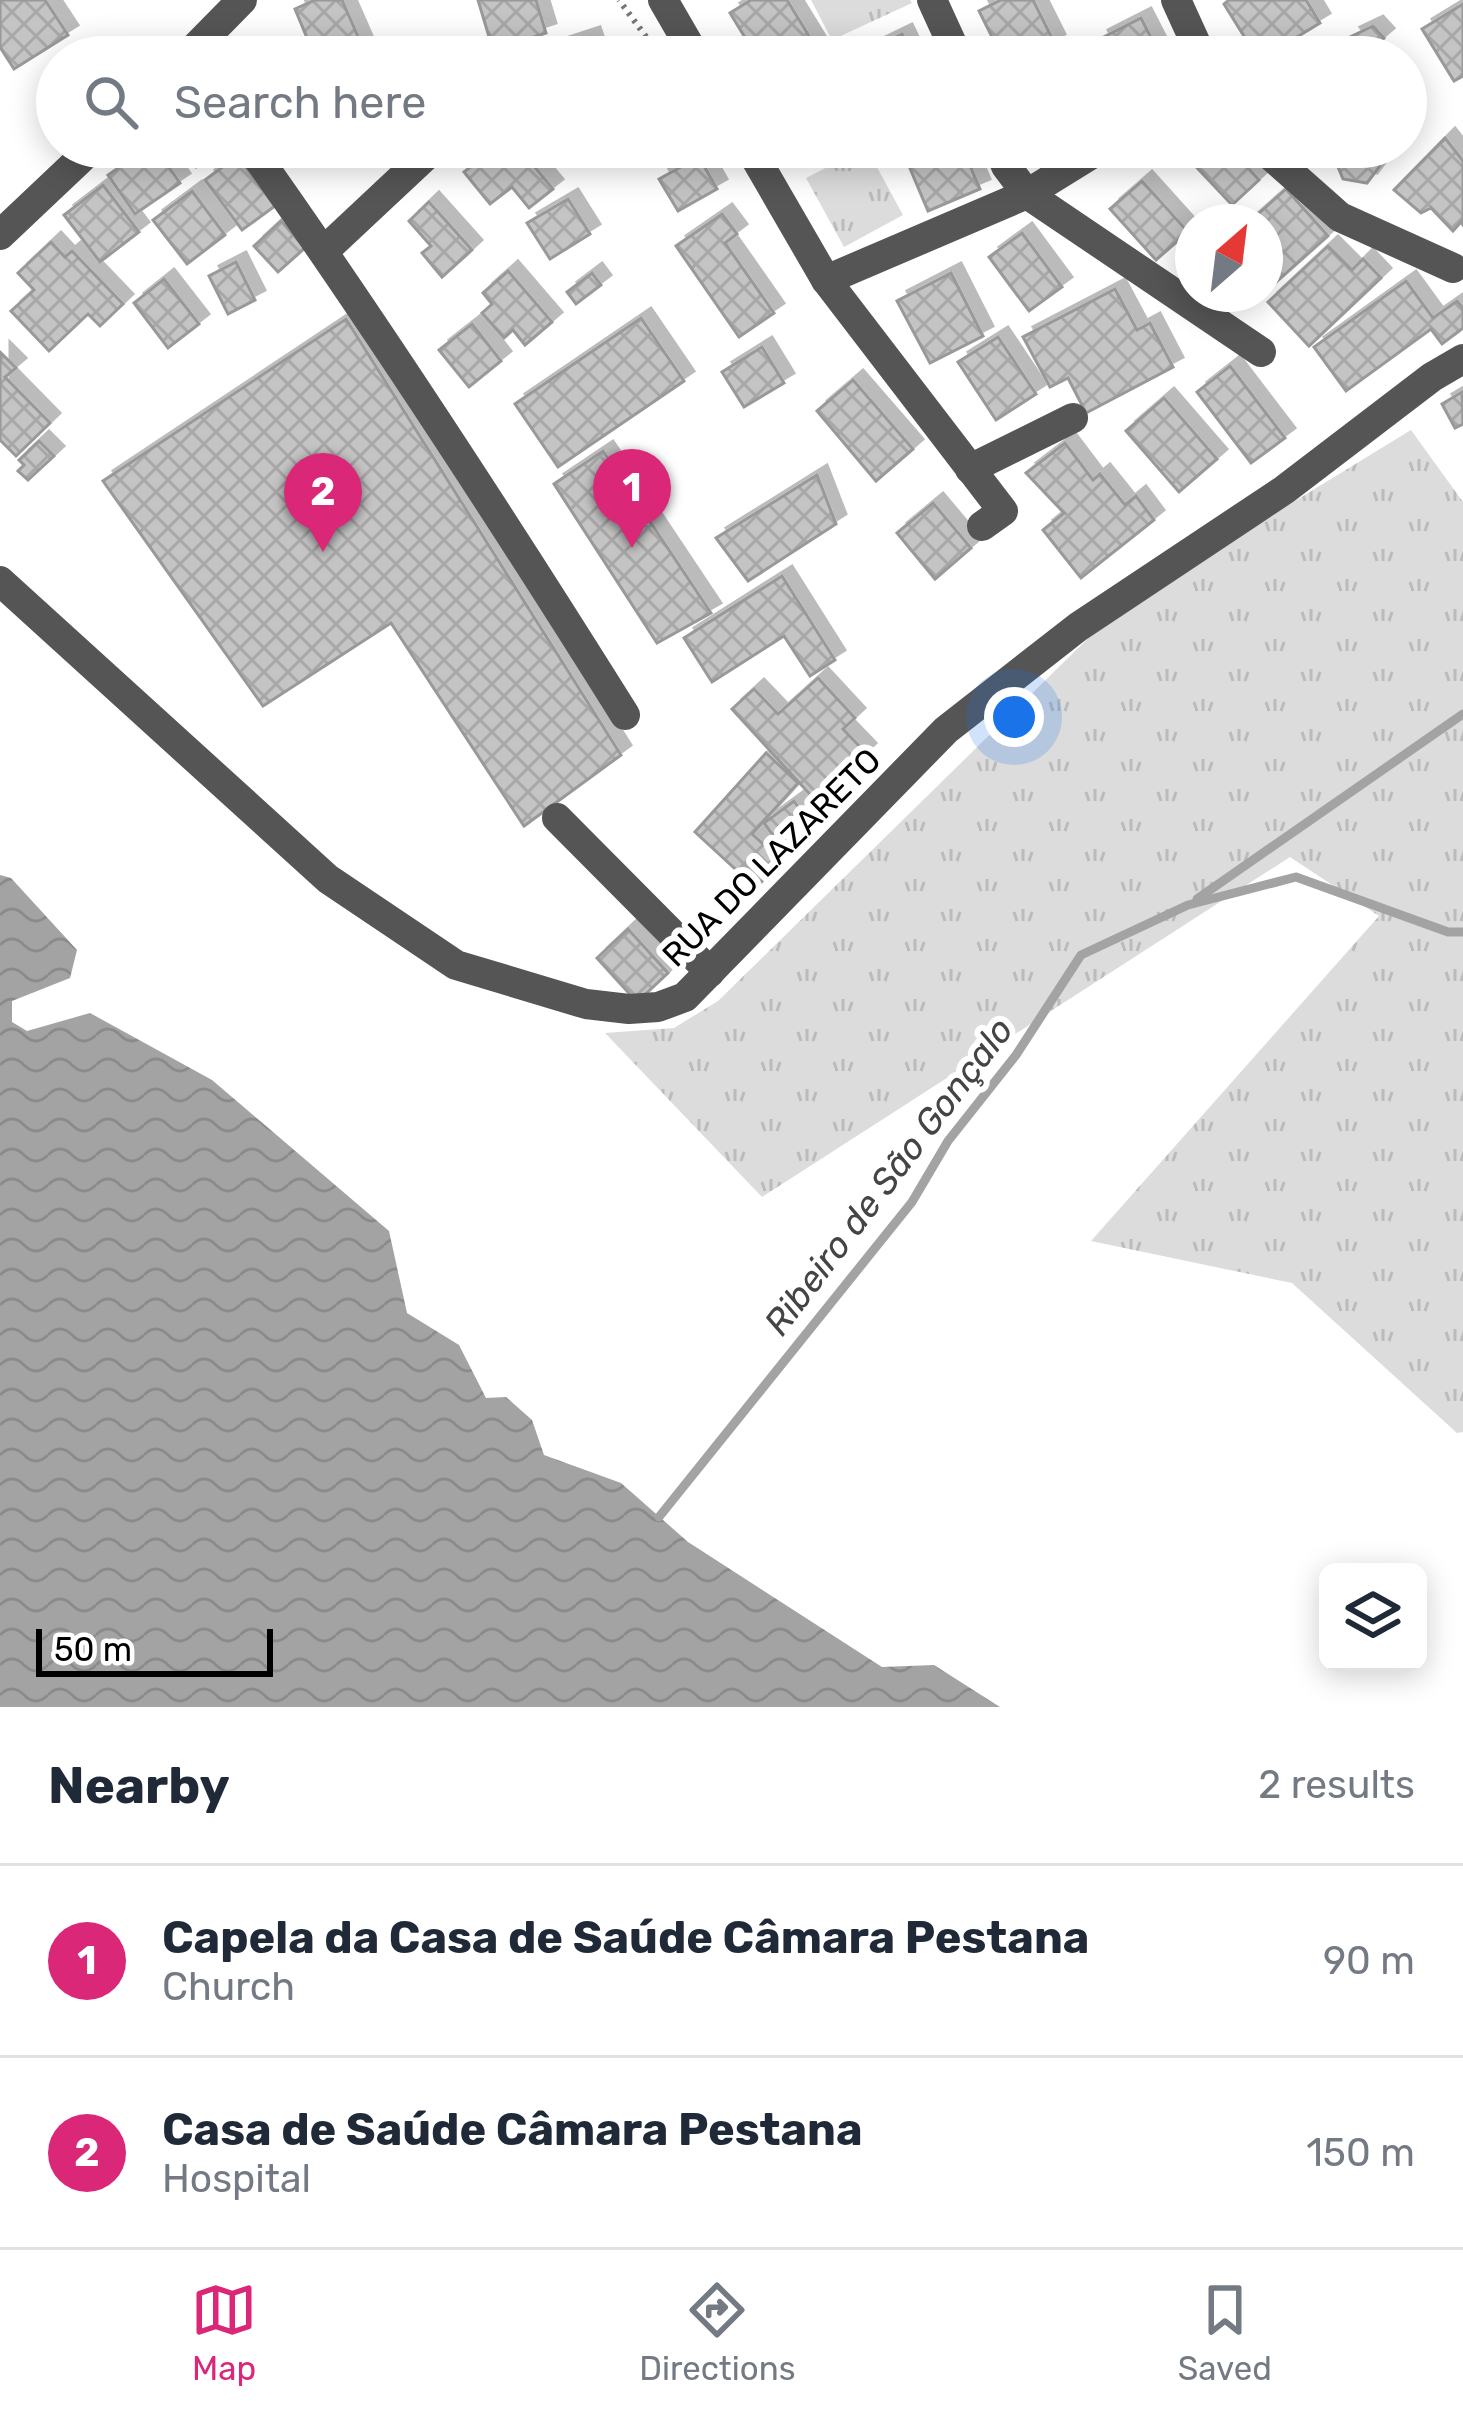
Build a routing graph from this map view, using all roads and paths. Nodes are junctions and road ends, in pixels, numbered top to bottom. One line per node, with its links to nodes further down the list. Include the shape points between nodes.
1 (242, 0): 6 (street)
2 (619, 0): 7 (path)
3 (663, 0): 8 (street)
4 (932, 0): 9 (street)
5 (1176, 0): 10 (street)
6 (207, 36)
7 (646, 36)
8 (684, 36)
9 (948, 36)
10 (1192, 36)
11 (71, 168): 19 (street)
12 (265, 168): 20 (street)
13 (412, 168): 20 (street)
14 (761, 168): 22 (street)
15 (1008, 168): 18 (street)
16 (1069, 168): 18 (street)
17 (1285, 168): 21 (street, via 1340,217)
18 (1027, 194): 22 (street); 23 (street)
19 (0, 235)
20 (323, 251): 29 (street)
21 (1454, 268)
22 (826, 280): 26 (street)
23 (1261, 352)
24 (1463, 359): 31 (street, RUA DO LAZARETO, via 1078,627 946,730)
25 (1073, 418): 26 (street)
26 (970, 470): 27 (street, via 1003,512)
27 (982, 526)
28 (0, 580): 31 (street, RUA DO LAZARETO, via 328,879 456,965 629,1009 685,997)
29 (625, 715)
30 (557, 818): 31 (street)
31 (710, 972)

